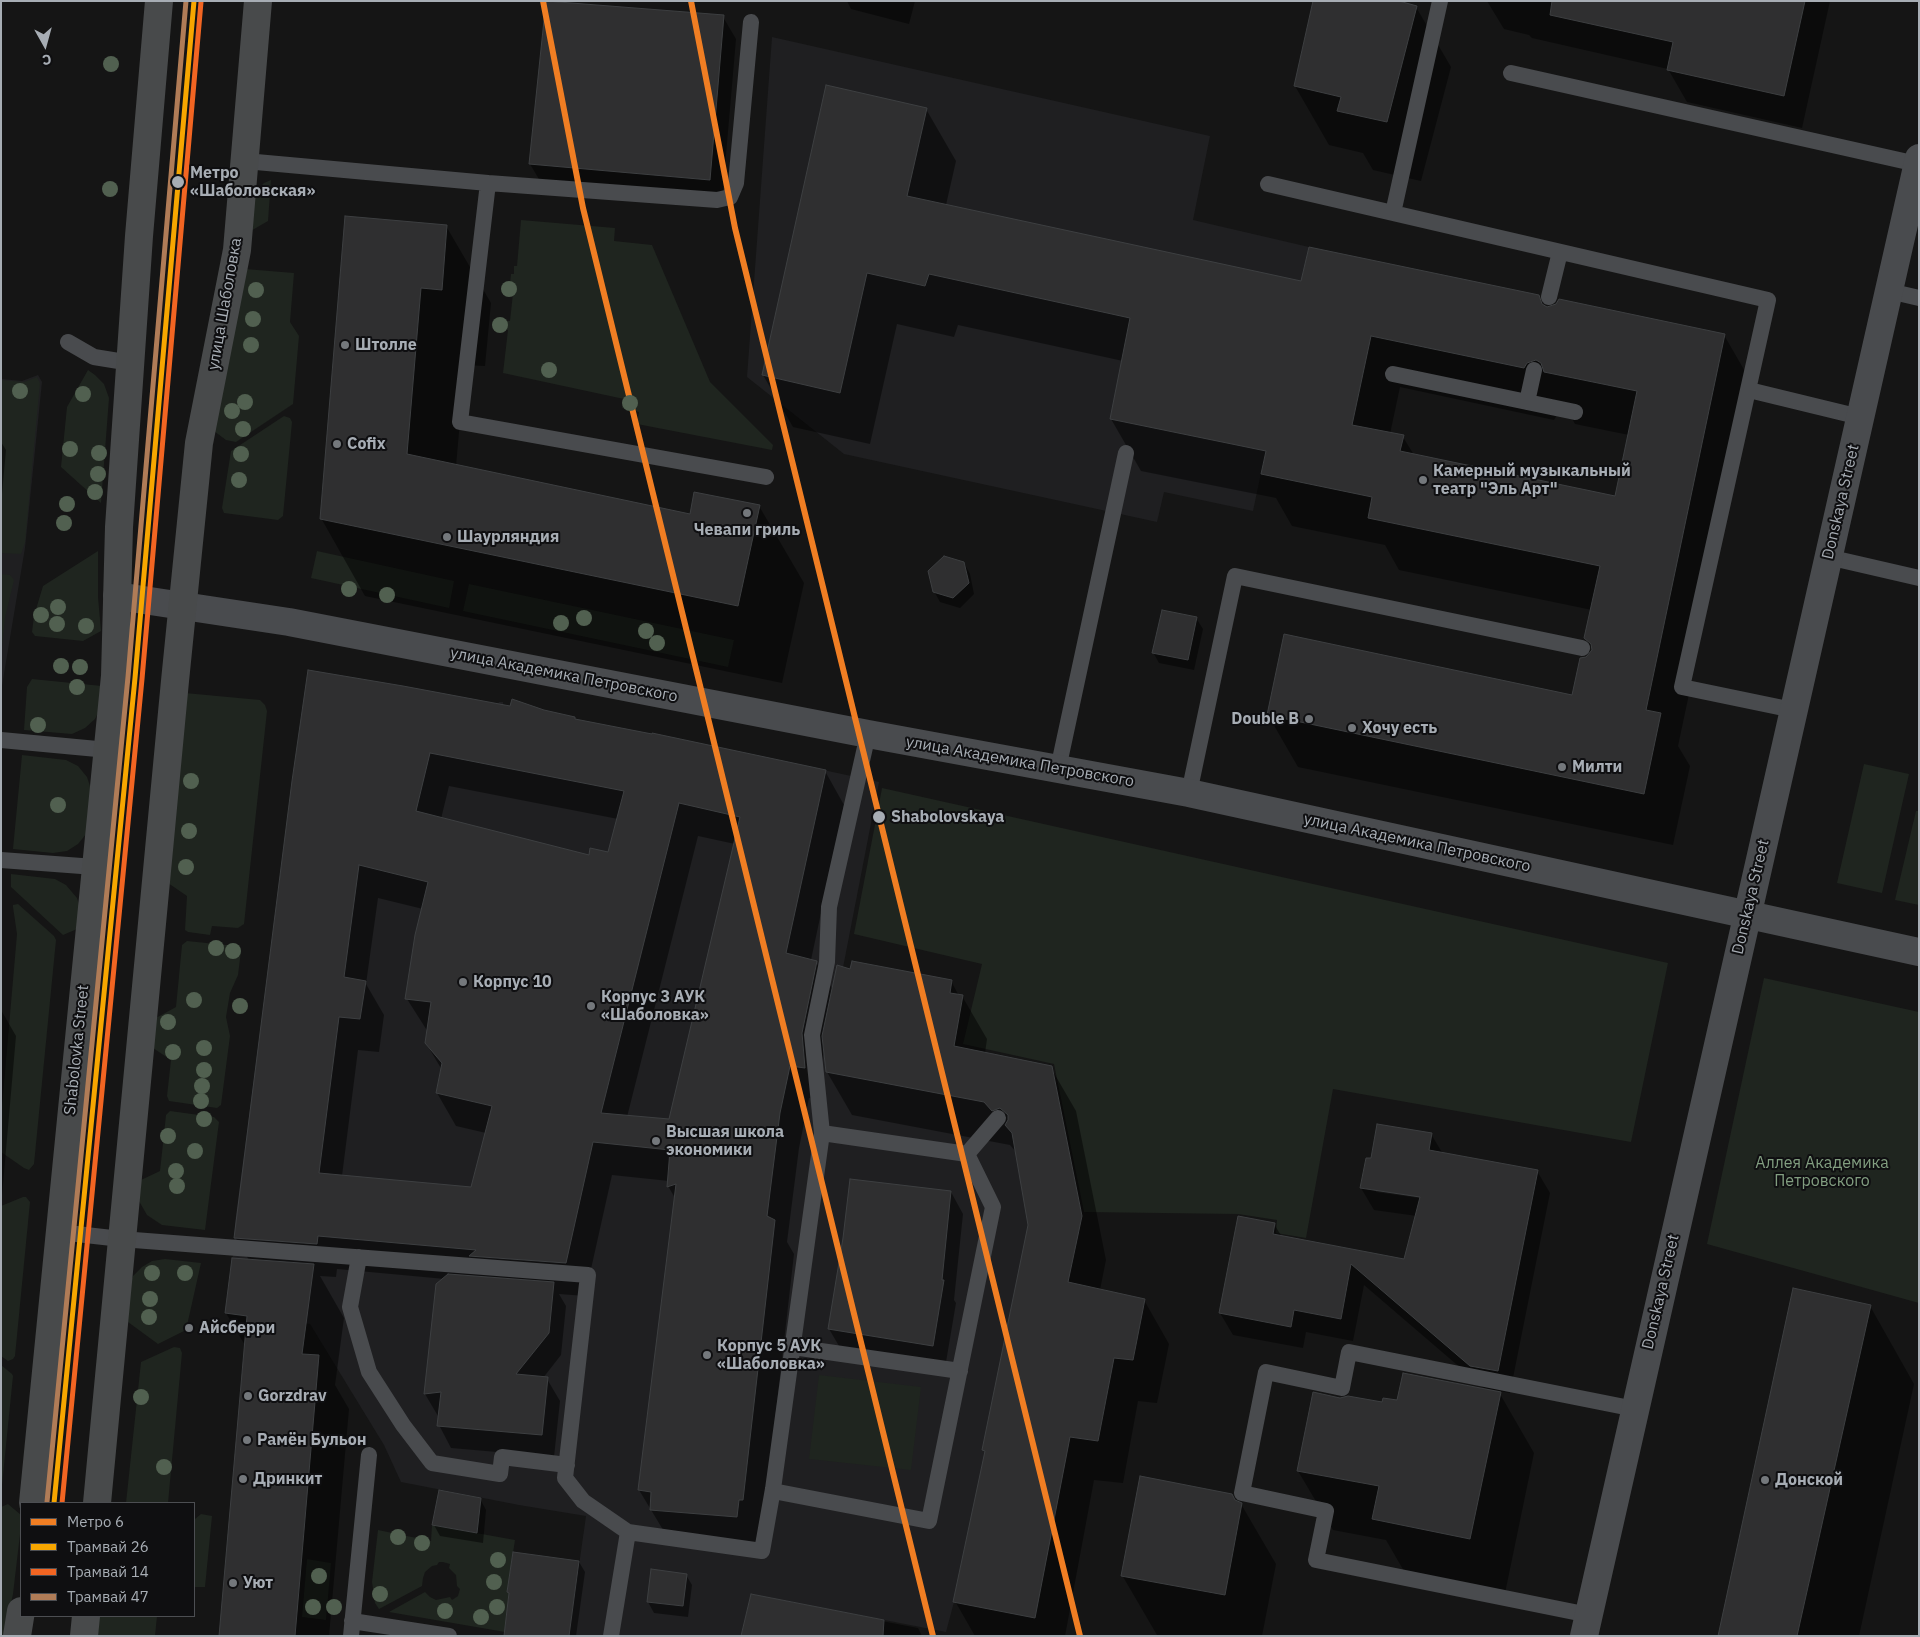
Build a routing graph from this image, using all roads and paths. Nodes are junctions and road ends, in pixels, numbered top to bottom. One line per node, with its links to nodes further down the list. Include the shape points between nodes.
1 (159, 1): 16 (main road)
2 (258, 1): 6 (main road, улица Шаболовка)
3 (1440, 1): 10 (lane)
4 (751, 22): 8 (lane, via 736,183 730,197 716,200)
5 (1511, 73): 7 (lane)
6 (246, 160): 8 (lane); 28 (main road, улица Шаболовка, via 237,250 199,443)
7 (1918, 161): 12 (street, Donskaya Street)
8 (488, 183): 24 (lane, via 460,422)
9 (1268, 184): 10 (lane)
10 (1393, 213): 11 (lane)
11 (1560, 252): 13 (lane); 19 (lane, via 1768,300)
12 (1889, 291): 14 (lane); 22 (street, Donskaya Street)
13 (1549, 297)
14 (1919, 298)
15 (68, 342): 16 (lane, via 94,357)
16 (131, 363): 27 (main road)
17 (1534, 370): 20 (lane)
18 (1393, 374): 20 (lane)
19 (1749, 390): 22 (lane); 30 (lane, via 1682,687)
20 (1527, 402): 21 (lane)
21 (1574, 412)
22 (1860, 417): 25 (street, Donskaya Street)
23 (1126, 453): 34 (lane)
24 (766, 477)
25 (1828, 557): 26 (lane); 30 (street, Donskaya Street)
26 (1919, 578)
27 (117, 596): 28 (street, улица Академика Петровского); 33 (main road, Shabolovka Street, via 115,676)
28 (183, 605): 31 (street, улица Академика Петровского, via 306,625); 44 (main road)
29 (1582, 648): 35 (lane, via 1235,576)
30 (1793, 710): 38 (street, Donskaya Street)
31 (868, 734): 34 (street, улица Академика Петровского); 41 (lane, via 828,907 827,962 812,1035)
32 (1, 740): 33 (lane)
33 (108, 750): 37 (main road, Shabolovka Street)
34 (1058, 769): 35 (street, улица Академика Петровского)
35 (1189, 793): 38 (street, улица Академика Петровского)
36 (1, 860): 37 (lane)
37 (95, 867): 43 (main road, Shabolovka Street)
38 (1747, 914): 39 (street, улица Академика Петровского); 48 (street, Donskaya Street)
39 (1919, 952)
40 (998, 1118): 42 (lane)
41 (822, 1133): 42 (lane); 46 (lane)
42 (967, 1154): 47 (lane, via 992,1207)
43 (59, 1232): 44 (lane); 52 (main road, Shabolovka Street)
44 (122, 1239): 45 (lane); 53 (main road)
45 (359, 1257): 50 (lane, via 350,1307 369,1372 432,1463 500,1474 502,1457); 50 (lane, via 588,1275)
46 (793, 1347): 47 (lane); 51 (lane)
47 (960, 1370): 51 (lane, via 929,1521)
48 (1635, 1409): 57 (street, Donskaya Street); 57 (lane, via 1350,1352 1342,1388 1266,1372 1242,1493 1326,1510 1316,1560)
49 (369, 1455): 58 (lane)
50 (567, 1465): 54 (lane, via 565,1478 583,1500)
51 (773, 1491): 54 (lane, via 762,1551)
52 (33, 1502)
53 (96, 1502)
54 (628, 1532): 62 (lane)
55 (20, 1617): 59 (main road)
56 (86, 1617): 60 (main road)
57 (1587, 1625)
58 (351, 1629): 61 (lane)
59 (17, 1636)
60 (84, 1636)
61 (449, 1636)
62 (611, 1636)

